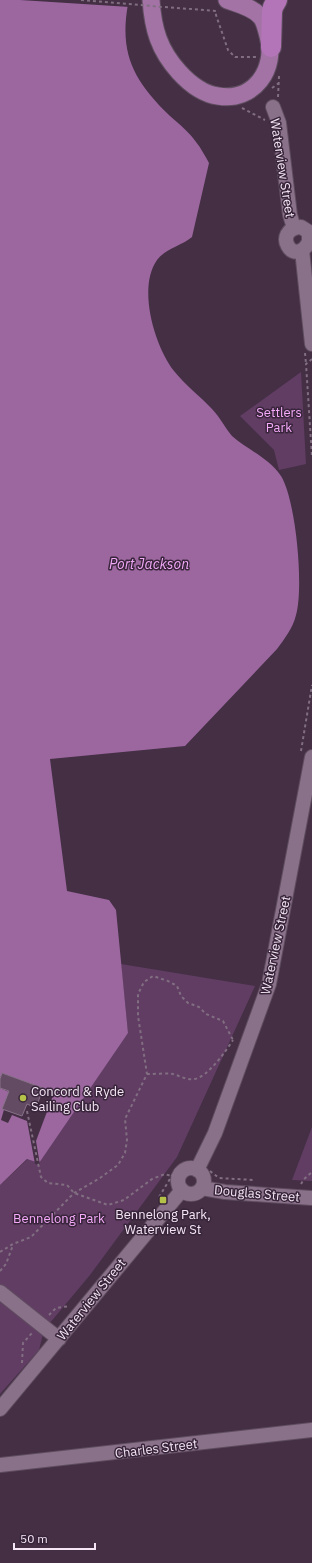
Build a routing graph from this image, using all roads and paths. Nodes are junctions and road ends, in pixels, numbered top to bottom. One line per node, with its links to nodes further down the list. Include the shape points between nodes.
1 (81, 0): 4 (path, bridge)
2 (227, 0): 5 (main road, via 260,16 265,25)
3 (277, 0): 5 (highway, via 272,12)
4 (157, 4): 5 (path, via 216,11 228,50 235,56 256,57); 5 (main road, via 153,25 161,46 182,75 200,89 218,96 236,96 252,89 262,77)
5 (270, 53): 6 (path, via 280,64 279,97)
6 (273, 107): 7 (street, Waterview Street, via 279,123 290,215)
7 (294, 228): 8 (street, via 305,228); 9 (street, via 286,238 286,245 294,252)
8 (311, 236): 9 (street, via 307,246)
9 (302, 250): 10 (street)
10 (312, 344)
11 (312, 358): 12 (path, via 306,364)
12 (312, 457)
13 (312, 685): 14 (path)
14 (310, 704): 15 (path)
15 (307, 754): 16 (street, Waterview Street, via 269,984)
16 (239, 1043): 17 (path, via 195,1080 173,1074); 17 (path, via 223,1021 206,1014 199,1006 188,1003 181,996 177,986 153,976 144,982 138,994 138,1016); 19 (street, Waterview Street, via 215,1133)
17 (147, 1074): 26 (path, via 125,1120 125,1154 118,1165)
18 (27, 1111): 26 (path, via 41,1177 48,1183 67,1185)
19 (195, 1165): 21 (path, via 181,1164); 22 (path, via 220,1178); 24 (street, via 203,1176); 25 (street, via 182,1172 178,1179)
20 (312, 1172): 23 (path, via 302,1184)
21 (171, 1176): 26 (path, via 165,1174 152,1179 124,1200 108,1205); 28 (path)
22 (257, 1181)
23 (294, 1184)
24 (202, 1188): 25 (street, via 192,1194); 27 (street, Douglas Street)
25 (182, 1190): 35 (street, Waterview Street)
26 (74, 1193): 29 (path, via 31,1237)
27 (312, 1198)
28 (157, 1201)
29 (13, 1244): 30 (path); 31 (path, via 6,1264)
30 (0, 1252)
31 (0, 1271)
32 (0, 1292): 34 (street)
33 (73, 1306): 34 (path, via 56,1308)
34 (40, 1324): 35 (street); 36 (path, via 23,1343 23,1361)
35 (59, 1340): 37 (street, Waterview Street)
36 (20, 1368)
37 (0, 1409)
38 (312, 1430): 39 (street, Charles Street)
39 (0, 1465)

